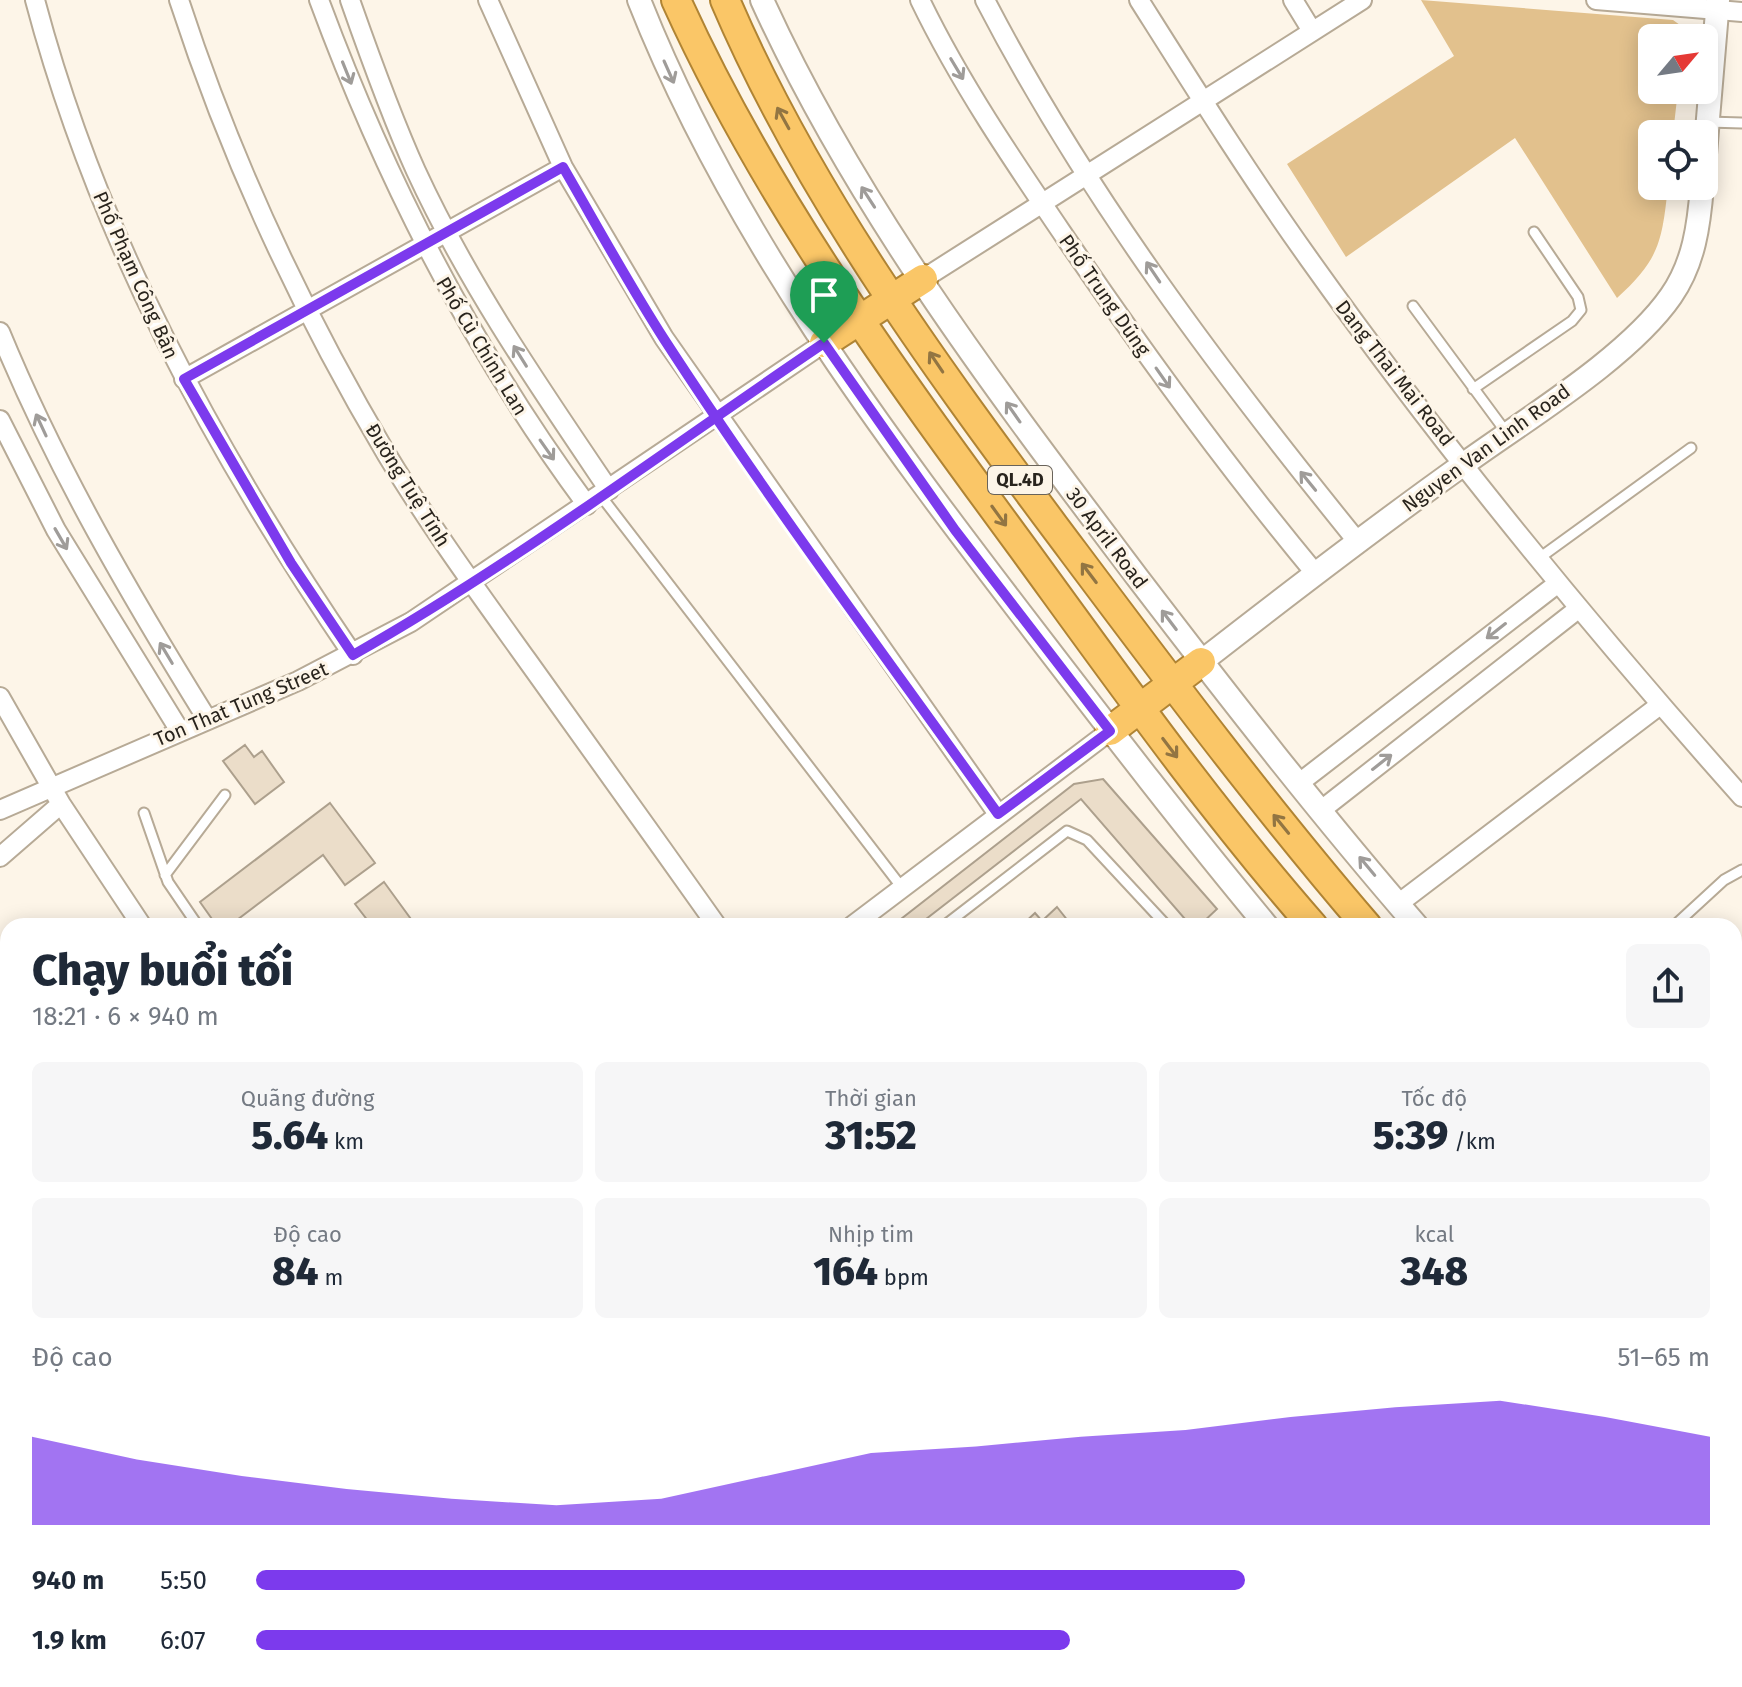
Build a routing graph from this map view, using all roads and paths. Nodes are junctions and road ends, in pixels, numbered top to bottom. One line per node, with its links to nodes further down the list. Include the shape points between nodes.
1 (35, 0): 38 (street, Phố Phạm Công Bân, via 74,132 137,285)
2 (179, 0): 33 (street, Đường Tuệ Tĩnh, via 233,153)
3 (319, 0): 29 (street, Phố Cù Chính Lan, one-way to 29)
4 (350, 0): 27 (street, Phố Cù Chính Lan, via 416,171)
5 (488, 0): 23 (street)
6 (639, 0): 36 (street, one-way to 36, via 714,160)
7 (676, 0): 34 (highway, QL.4D, via 754,153)
8 (725, 0): 31 (highway, 30 April Road / QL.4D, one-way to 8, via 781,116)
9 (762, 0): 30 (street, 30 April Road / QL.4D, one-way to 9, via 843,159)
10 (920, 0): 26 (street, Phố Trung Dũng, one-way to 26)
11 (985, 0): 24 (street)
12 (1139, 0): 19 (street, Dang Thai Mai Road)
13 (1293, 0): 18 (street)
14 (1362, 0): 18 (street)
15 (1596, 0): 16 (street)
16 (1717, 5): 17 (street); 20 (street)
17 (1742, 12)
18 (1312, 31): 19 (street)
19 (1202, 100): 24 (street); 44 (street, Dang Thai Mai Road, via 1307,256)
20 (1708, 120)
21 (1718, 122): 22 (lane)
22 (1742, 123)
23 (563, 167): 27 (street); 40 (street)
24 (1087, 174): 26 (street); 46 (street, one-way to 24, via 1218,365)
25 (1700, 200): 42 (street, Nguyen Van Linh Road, via 1685,273 1659,313 1617,352)
26 (1042, 203): 30 (street); 48 (street, Phố Trung Dũng, one-way to 48, via 1185,409)
27 (446, 231): 29 (street); 45 (street, Phố Cù Chính Lan, one-way to 27)
28 (1534, 232): 39 (lane, via 1578,297 1581,310)
29 (423, 243): 33 (street); 45 (street, Phố Cù Chính Lan, one-way to 45, via 505,387)
30 (923, 279): 31 (highway); 53 (street, 30 April Road / QL.4D, one-way to 30, via 1036,443)
31 (893, 300): 34 (highway); 54 (highway, 30 April Road / QL.4D, one-way to 31)
32 (1413, 306): 39 (lane)
33 (305, 310): 38 (street); 49 (street, Đường Tuệ Tĩnh, via 388,456)
34 (860, 321): 36 (highway); 57 (highway, QL.4D, one-way to 57)
35 (0, 332): 37 (street)
36 (824, 343): 40 (street, Ton That Tung Street); 60 (street, via 955,530)
37 (6, 362): 58 (street, one-way to 37, via 89,519)
38 (184, 379): 52 (street, Phố Phạm Công Bân, via 291,563)
39 (1473, 389): 42 (lane)
40 (716, 415): 45 (street, Ton That Tung Street); 69 (street)
41 (0, 420): 59 (street, one-way to 59, via 56,530)
42 (1507, 433): 44 (street, Nguyen Van Linh Road)
43 (1691, 448): 47 (lane)
44 (1464, 463): 46 (street, Nguyen Van Linh Road); 47 (street, Dang Thai Mai Road)
45 (599, 497): 49 (street, Ton That Tung Street); 73 (lane)
46 (1357, 541): 48 (street, Nguyen Van Linh Road)
47 (1538, 559): 50 (street, Dang Thai Mai Road)
48 (1315, 573): 53 (street, Nguyen Van Linh Road)
49 (471, 582): 52 (street, Ton That Tung Street); 77 (street, Đường Tuệ Tĩnh)
50 (1557, 584): 51 (street, Dang Thai Mai Road); 61 (street, one-way to 61)
51 (1578, 609): 56 (street, Dang Thai Mai Road); 67 (street, one-way to 51)
52 (353, 655): 58 (street, Ton That Tung Street)
53 (1201, 662): 54 (highway); 61 (street, 30 April Road / QL.4D)
54 (1172, 685): 57 (highway); 83 (highway, 30 April Road / QL.4D, one-way to 54)
55 (0, 697): 62 (street)
56 (1660, 705): 64 (street, Dang Thai Mai Road); 74 (street)
57 (1140, 709): 60 (highway); 82 (highway, QL.4D, one-way to 82)
58 (207, 719): 59 (street, Ton That Tung Street)
59 (180, 731): 62 (street, Ton That Tung Street)
60 (1110, 731): 69 (street); 81 (street)
61 (1298, 784): 67 (street, 30 April Road / QL.4D)
62 (51, 786): 65 (street); 66 (street, Ton That Tung Street)
63 (225, 795): 72 (lane)
64 (1742, 797)
65 (61, 804): 70 (street); 75 (street)
66 (0, 810)
67 (1320, 811): 74 (street, 30 April Road / QL.4D, one-way to 67)
68 (144, 813): 72 (lane)
69 (998, 814): 73 (street)
70 (0, 857)
71 (1742, 870): 85 (lane)
72 (165, 875): 76 (lane)
73 (903, 889): 78 (street)
74 (1398, 904): 84 (street, 30 April Road / QL.4D)
75 (137, 918)
76 (193, 918)
77 (711, 918)
78 (863, 918)
79 (954, 918): 80 (lane, via 1067,831 1087,840)
80 (1160, 918)
81 (1261, 918)
82 (1306, 918)
83 (1360, 918)
84 (1410, 918)
85 (1683, 918)

